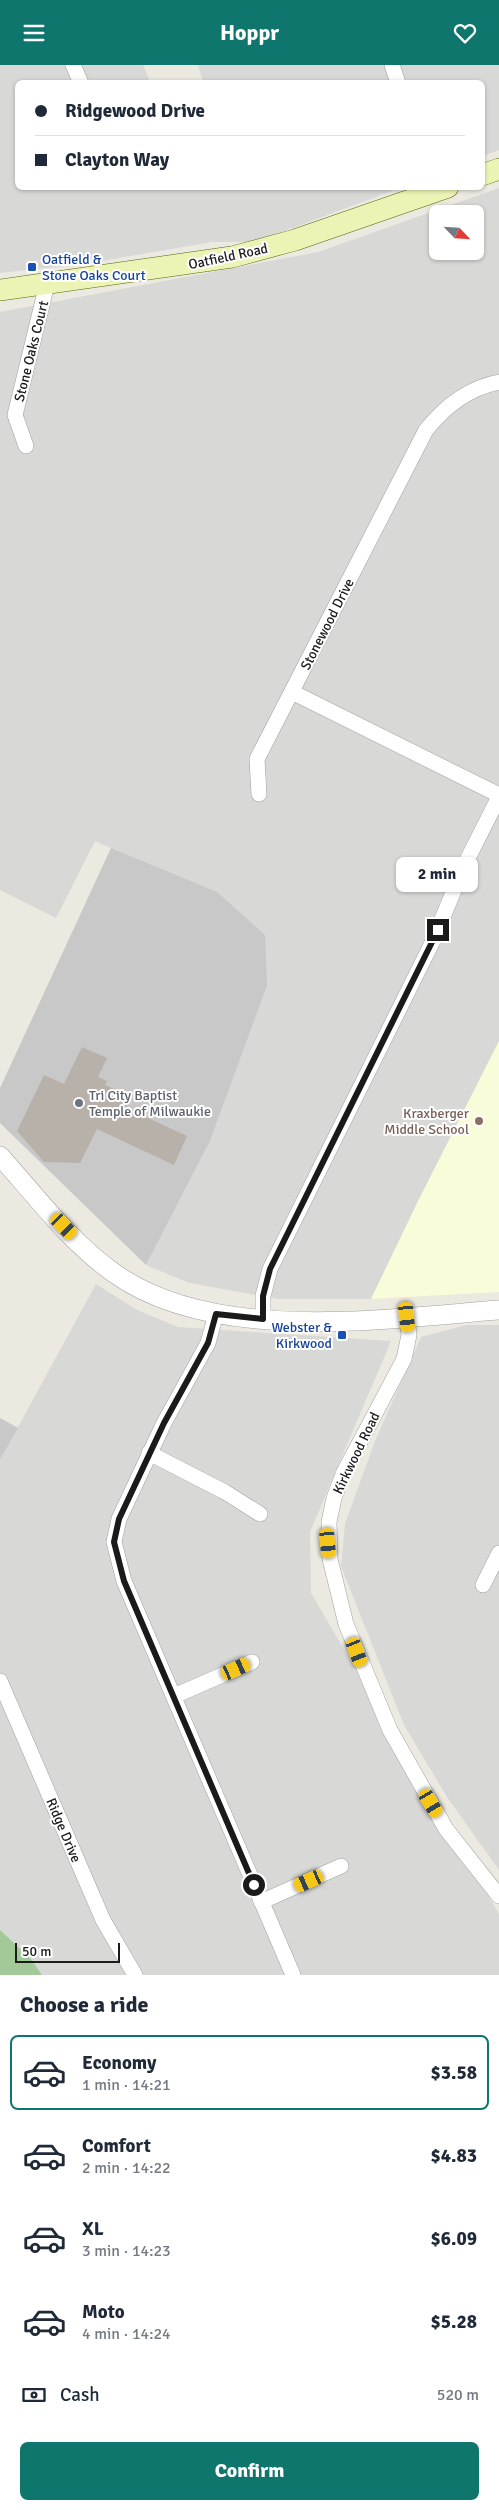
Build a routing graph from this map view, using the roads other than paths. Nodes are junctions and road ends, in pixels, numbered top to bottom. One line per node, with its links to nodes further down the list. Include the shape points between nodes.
1 (73, 65): 3 (street)
2 (392, 65): 4 (street)
3 (80, 80)
4 (397, 80)
5 (499, 169): 6 (main road)
6 (485, 174)
7 (438, 190): 8 (main road, Oatfield Road, via 295,240 232,257)
8 (47, 284): 9 (main road, Oatfield Road); 11 (street, Stone Oaks Court, via 16,415)
9 (0, 290)
10 (499, 382): 12 (street, Stonewood Drive, via 451,403 426,430)
11 (26, 446)
12 (292, 693): 13 (street, Stonewood Drive, via 257,759); 14 (street)
13 (259, 794)
14 (499, 796): 19 (street, via 432,943 270,1269 263,1296)
15 (0, 1156): 17 (street, via 84,1247 114,1273 156,1298)
16 (499, 1310): 18 (street)
17 (216, 1314): 19 (street); 20 (street, via 208,1343)
18 (407, 1317): 19 (street, via 301,1321); 28 (street, Kirkwood Road, via 409,1335 404,1359 344,1472 334,1499 329,1522 330,1559 346,1624 390,1730 446,1829)
19 (263, 1319)
20 (149, 1453): 21 (street); 26 (street, via 119,1519 114,1542 124,1581)
21 (260, 1514)
22 (499, 1553): 23 (street)
23 (483, 1585)
24 (252, 1662): 26 (street)
25 (0, 1681): 30 (street, Ridge Drive, via 103,1920)
26 (174, 1696): 29 (street)
27 (341, 1866): 29 (street)
28 (499, 1896)
29 (261, 1902): 31 (street)
30 (135, 1975)
31 (293, 1975)

